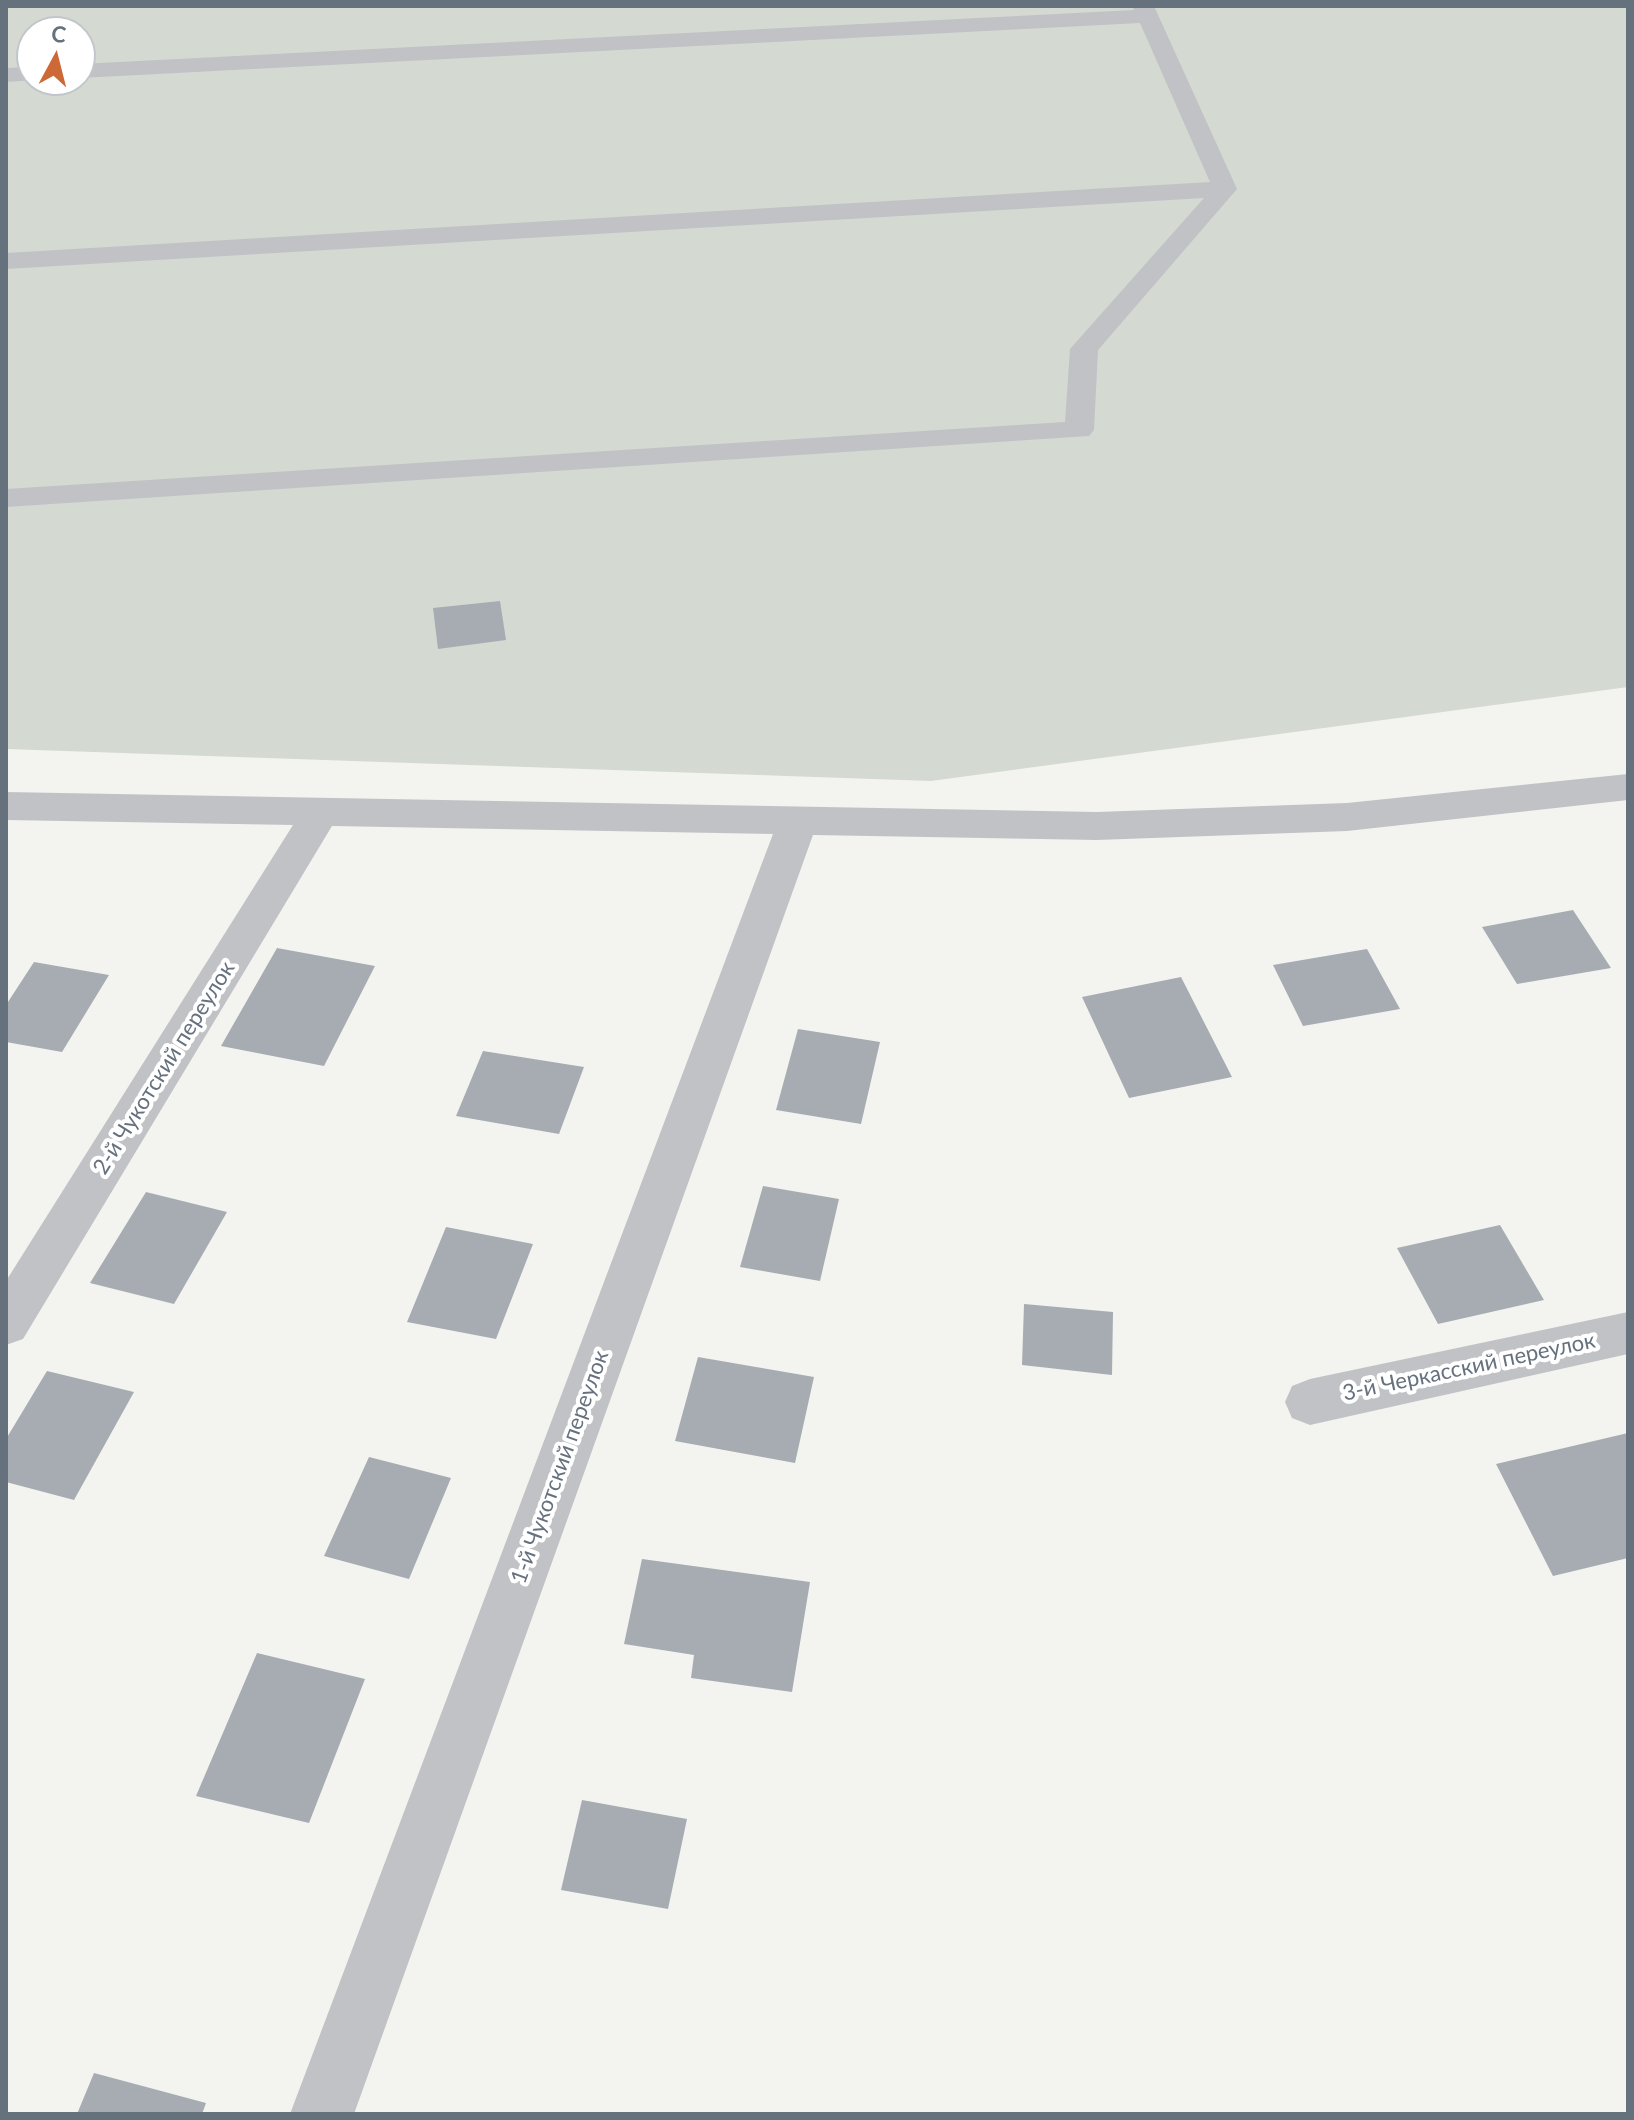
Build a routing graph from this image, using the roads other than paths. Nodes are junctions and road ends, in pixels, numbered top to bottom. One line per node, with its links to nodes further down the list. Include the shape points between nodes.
1 (1144, 11): 2 (lane); 3 (lane)
2 (96, 70)
3 (1225, 189): 4 (lane); 5 (lane, via 1084,349 1079,430)
4 (6, 261)
5 (6, 498)
6 (1628, 787): 9 (street, via 1347,817 1097,826)
7 (6, 806): 8 (street)
8 (321, 812): 9 (street); 10 (street, 2-й Чукотский переулок)
9 (798, 820): 13 (street, 1-й Чукотский переулок)
10 (6, 1324)
11 (1628, 1333): 12 (street, 3-й Черкасский переулок)
12 (1310, 1402)
13 (322, 2114)

